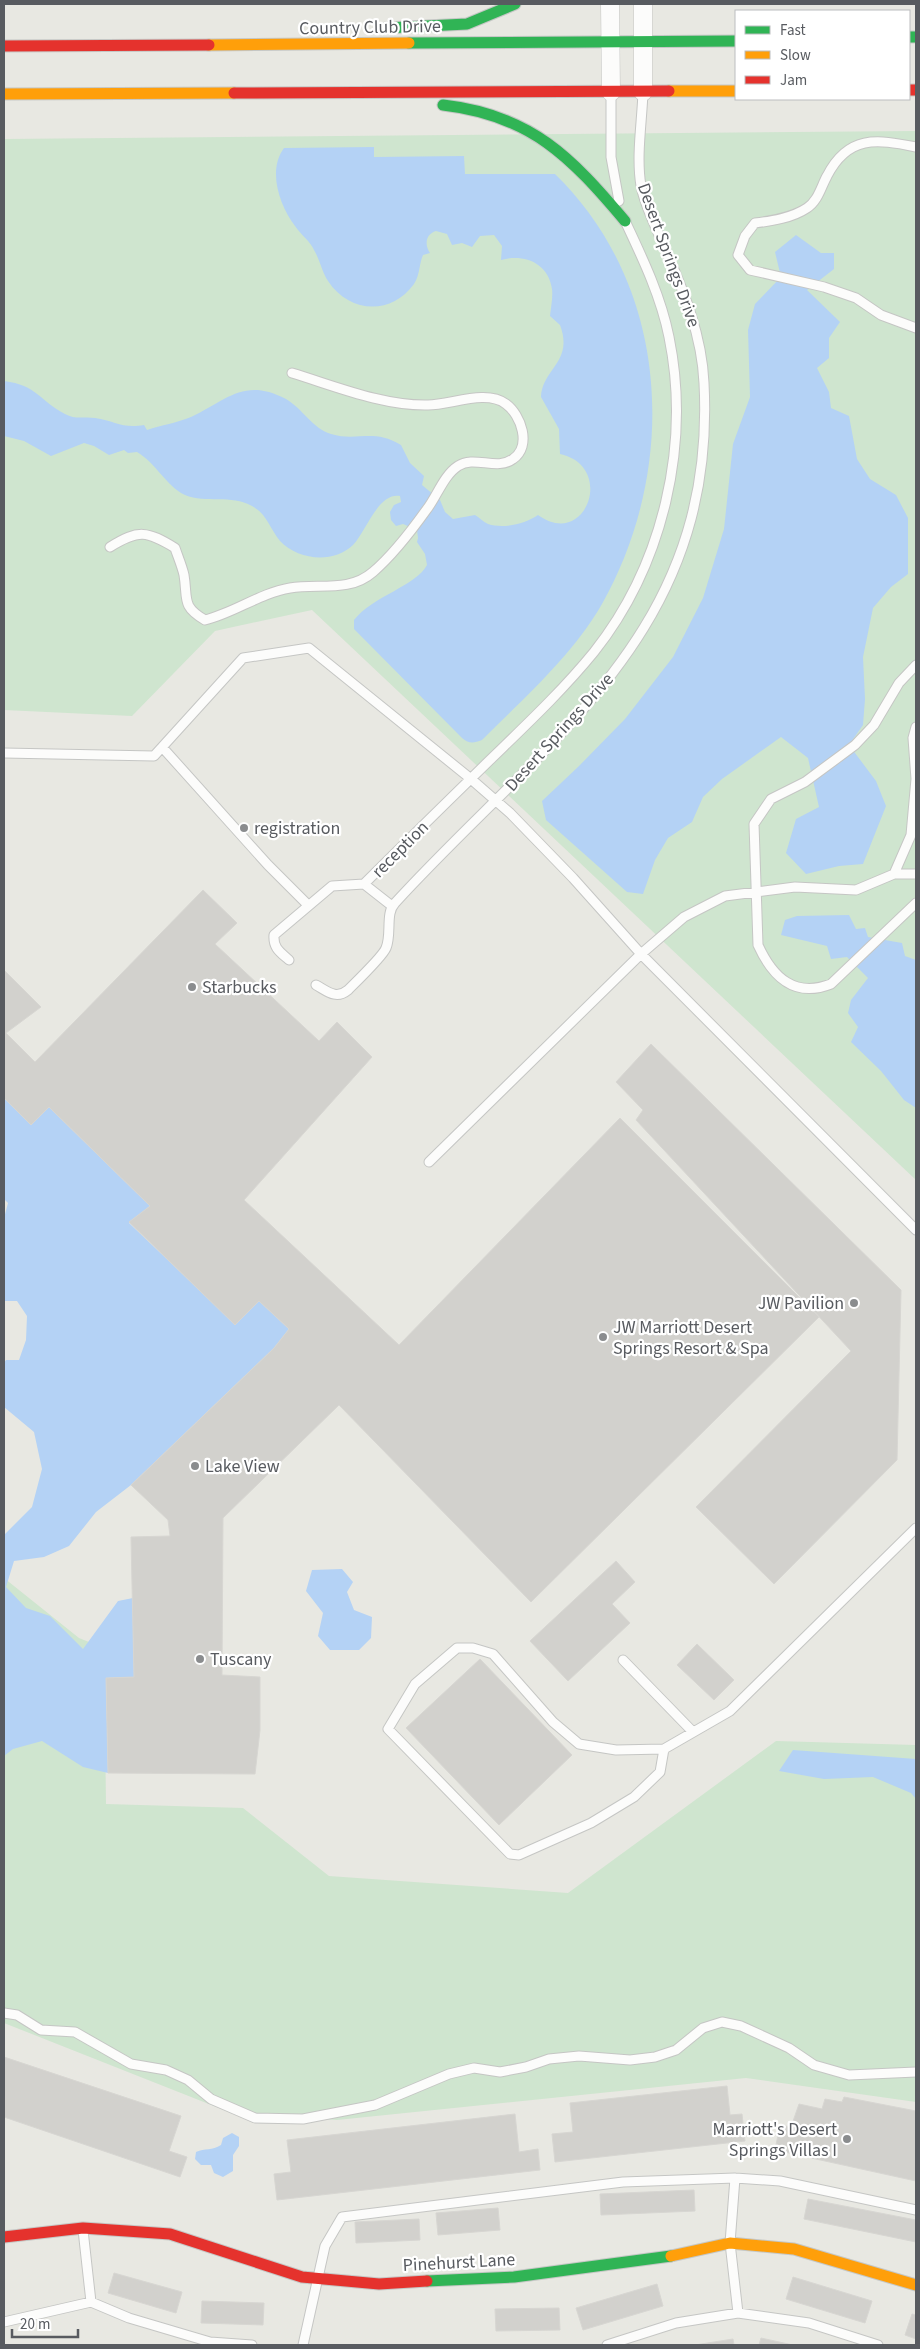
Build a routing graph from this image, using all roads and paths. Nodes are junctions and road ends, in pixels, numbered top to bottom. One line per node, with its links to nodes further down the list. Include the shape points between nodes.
1 (514, 4): 7 (main road, via 467,24 374,31)
2 (610, 4): 5 (street)
3 (643, 4): 6 (street)
4 (735, 40): 6 (main road, Country Club Drive)
5 (611, 42): 6 (main road, Country Club Drive); 7 (main road, Country Club Drive); 10 (street)
6 (644, 42): 11 (street)
7 (288, 45): 8 (main road, Country Club Drive)
8 (4, 46)
9 (735, 91): 11 (main road)
10 (611, 92): 11 (main road); 12 (main road); 15 (lane, Desert Springs Drive, via 613,176)
11 (644, 92): 24 (lane, Desert Springs Drive, via 641,186 688,303 698,337 704,380 705,434 699,487 688,534 665,594 637,640 598,694)
12 (264, 93): 13 (main road); 15 (main road, via 463,106 491,115 514,124 551,146 591,180)
13 (4, 94)
14 (916, 147): 16 (lane, via 889,142 860,143 842,152 819,195 807,208 780,219 755,223 744,236 738,255 750,270 856,298 881,315)
15 (625, 222): 23 (lane, Desert Springs Drive, via 658,297 676,377 674,453 664,508 642,572 621,612 594,651 556,695)
16 (916, 328)
17 (292, 373): 18 (lane, via 412,405 487,398 505,403 517,416 523,432 518,455 499,464 469,462 458,466 408,533 374,572 358,581 329,588 288,588 244,604 223,616 205,620 192,612 186,600 184,575 175,548 155,536 130,534)
18 (110, 547)
19 (916, 664): 28 (lane, via 899,683 874,725 855,745 804,782 771,800 754,824)
20 (916, 727): 25 (lane, via 911,835)
21 (162, 747): 22 (lane, via 154,756); 23 (lane, via 243,658 309,648); 30 (lane, via 268,866)
22 (4, 753)
23 (471, 779): 24 (lane); 27 (lane, reception)
24 (496, 801): 31 (lane, reception); 32 (lane, via 573,878)
25 (894, 874): 26 (lane); 28 (lane, via 856,890 795,888)
26 (916, 874)
27 (364, 884): 30 (lane, reception, via 332,886); 31 (lane)
28 (755, 892): 29 (lane, via 758,945 766,963 791,985 817,989 832,984); 32 (lane, via 725,896 684,917)
29 (916, 903)
30 (308, 905): 33 (lane, reception, via 274,935 276,949)
31 (392, 906): 34 (lane, reception, via 386,949 348,990 342,995 333,995)
32 (641, 954): 35 (lane); 36 (lane)
33 (289, 960)
34 (316, 985)
35 (430, 1162)
36 (916, 1230)
37 (916, 1528): 39 (lane, via 730,1711)
38 (623, 1660): 39 (lane)
39 (693, 1732): 40 (lane)
40 (664, 1749): 40 (lane, via 660,1772 634,1797 591,1823 519,1855 510,1854 388,1729 415,1684 457,1648 473,1648 494,1654 553,1722 579,1744 616,1750)
41 (4, 2013): 42 (lane, via 17,2015 41,2030 75,2032 131,2064 166,2070 188,2080 212,2099 255,2118 303,2119 375,2106 449,2074 474,2068 500,2072 549,2059 579,2056 630,2060 655,2057 676,2050 703,2028 722,2022 741,2026 789,2048 814,2065 849,2075)
42 (916, 2072)
43 (735, 2178): 44 (lane, via 780,2181); 47 (lane); 48 (lane, via 623,2182 342,2217 325,2246)
44 (916, 2210)
45 (83, 2228): 46 (main road, Pinehurst Lane); 48 (main road, Pinehurst Lane, via 170,2234 302,2277); 50 (lane)
46 (4, 2237)
47 (730, 2243): 48 (main road, Pinehurst Lane, via 684,2254 514,2277 379,2284); 49 (main road, Pinehurst Lane, via 794,2249); 51 (lane)
48 (318, 2278): 54 (lane)
49 (916, 2285)
50 (92, 2302): 52 (lane); 53 (lane, via 129,2318 210,2342)
51 (738, 2313): 55 (lane, via 676,2323); 56 (lane, via 809,2323)
52 (4, 2322)
53 (252, 2345)
54 (303, 2345)
55 (607, 2345)
56 (878, 2345)

